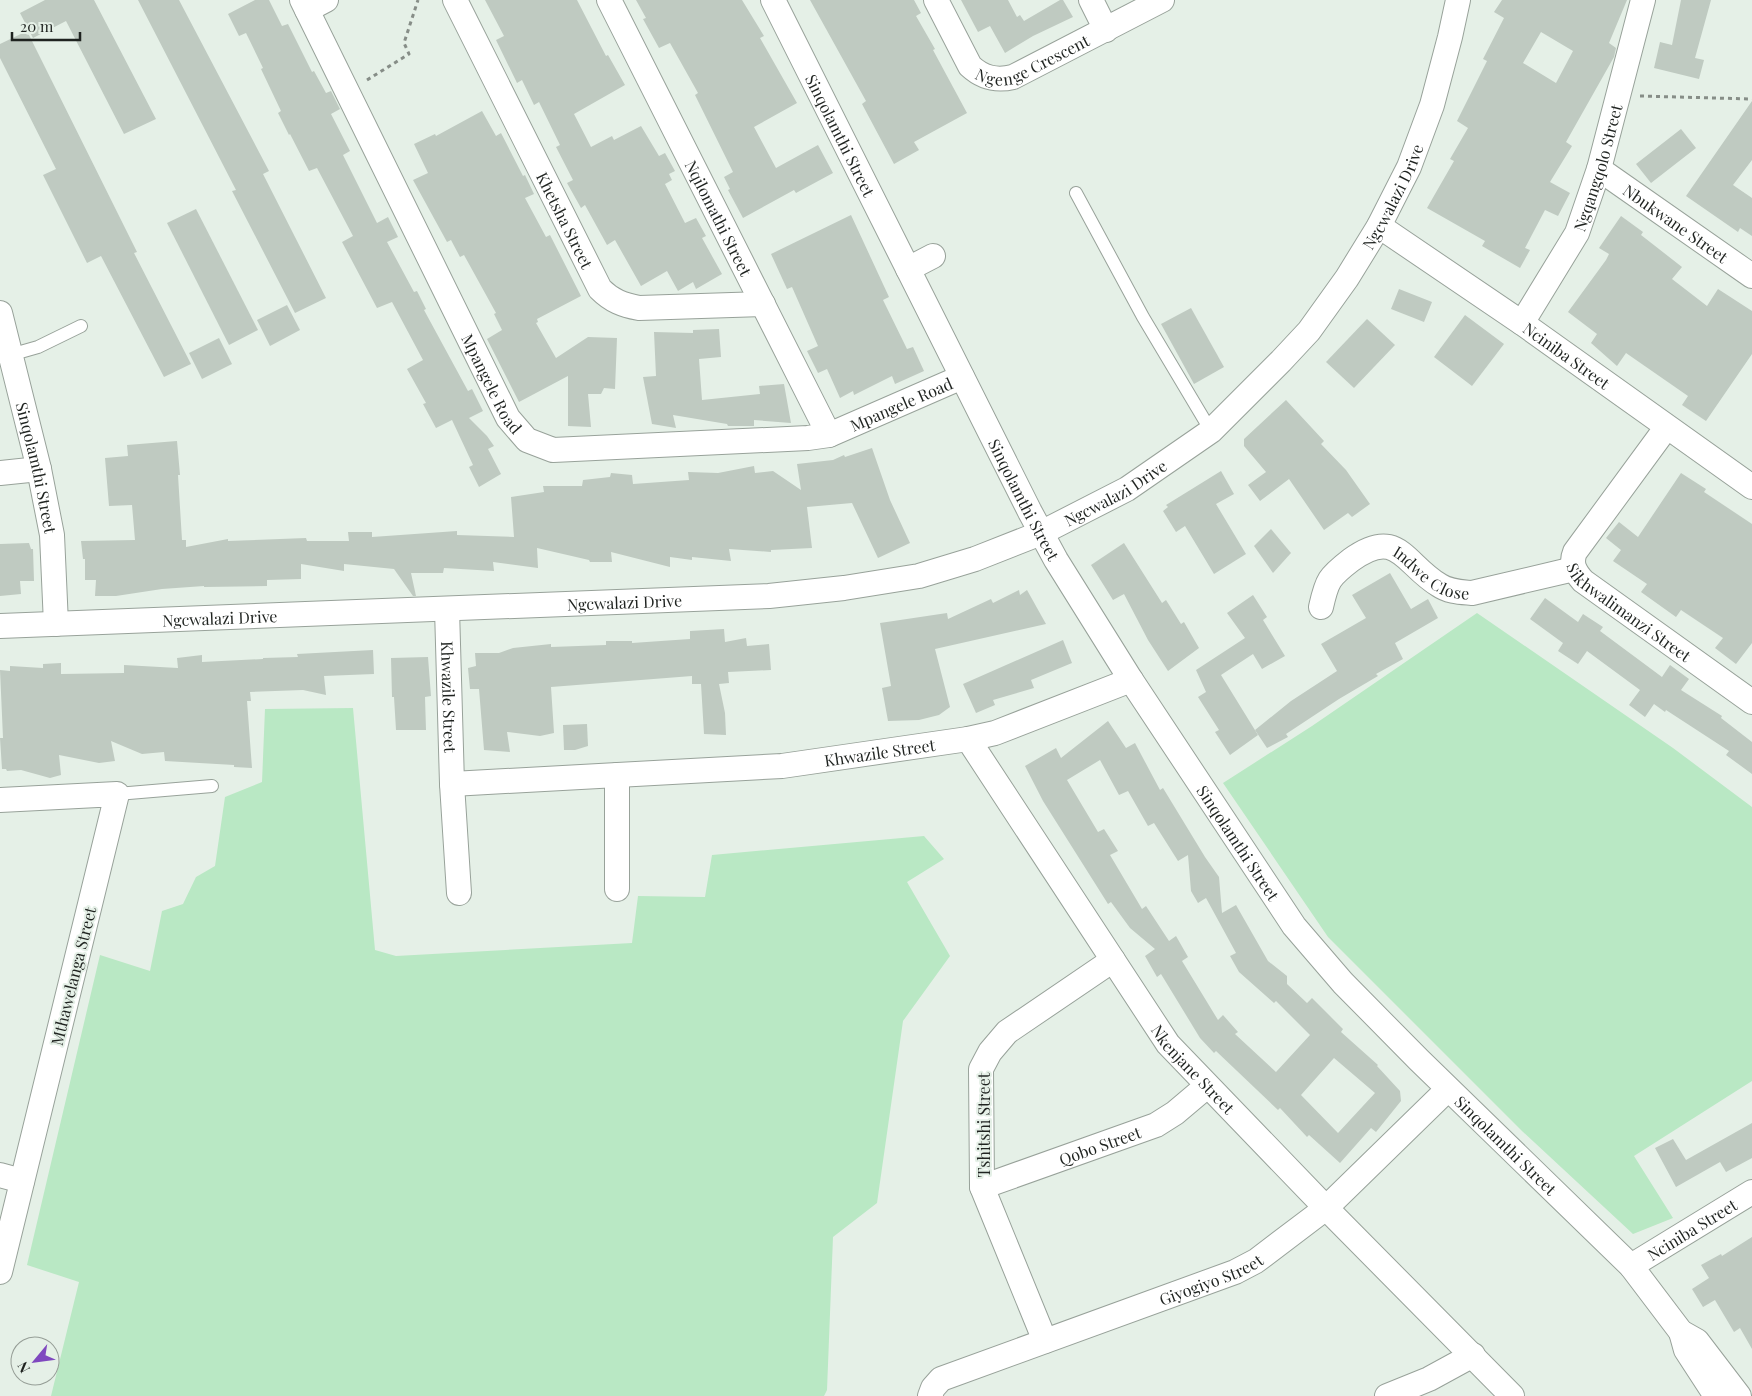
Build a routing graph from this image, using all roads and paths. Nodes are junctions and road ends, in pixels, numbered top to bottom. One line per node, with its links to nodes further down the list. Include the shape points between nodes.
1 (418, 0): 12 (path, via 404,42 409,54)
2 (455, 0): 21 (street, Khetsha Street, via 600,289 608,297 620,304 640,308)
3 (609, 0): 21 (street, Nqilomathi Street)
4 (773, 0): 19 (street, Sinqolamthi Street)
5 (936, 0): 11 (street, Ngenge Crescent, via 970,66 977,73 994,79 1013,77)
6 (1091, 0): 11 (street)
7 (1162, 0): 11 (street, Ngenge Crescent)
8 (1458, 0): 17 (street, Ngcwalazi Drive, via 1432,105 1409,167)
9 (1643, 0): 13 (street, Ngqangqolo Street)
10 (312, 3): 12 (street, Mpangele Road)
11 (1106, 30)
12 (347, 92): 29 (street, Mpangele Road, via 508,418 527,440 553,450)
13 (1619, 96): 14 (path); 15 (street, Ngqangqolo Street)
14 (1752, 99)
15 (1599, 169): 20 (street, Nbukwane Street); 23 (street, Ngqangqolo Street, via 1577,233)
16 (1076, 193): 28 (lane, via 1142,317)
17 (1378, 226): 23 (street, Nciniba Street); 28 (street, Ngcwalazi Drive, via 1347,278 1309,331)
18 (933, 256): 19 (street)
19 (908, 269): 26 (street, Sinqolamthi Street)
20 (1752, 276)
21 (763, 304): 29 (street, Nqilomathi Street)
22 (0, 312): 25 (street, Sinqolamthi Street)
23 (1522, 323): 27 (street, Nciniba Street)
24 (81, 326): 25 (lane, via 38,347)
25 (10, 355): 30 (street, Sinqolamthi Street)
26 (962, 377): 29 (street, Mpangele Road); 33 (street, Sinqolamthi Street)
27 (1666, 428): 32 (street, Nciniba Street); 34 (street, Sikhwalimanzi Street, via 1575,552)
28 (1212, 431): 33 (street, Ngcwalazi Drive, via 1127,489)
29 (829, 435)
30 (39, 469): 31 (street); 37 (street, Sinqolamthi Street, via 52,535)
31 (0, 473)
32 (1752, 487)
33 (1041, 533): 36 (street, Ngcwalazi Drive, via 975,559 919,576 844,588 769,596); 39 (street, Sinqolamthi Street)
34 (1574, 569): 35 (street, Indwe Close, via 1464,593 1438,585 1397,550 1374,548 1362,552 1331,577); 40 (street, Sikhwalimanzi Street, via 1590,586)
35 (1321, 607)
36 (447, 609): 37 (street, Ngcwalazi Drive); 43 (street, Khwazile Street)
37 (56, 624): 38 (street, Ngcwalazi Drive)
38 (0, 626)
39 (1131, 680): 41 (street, Khwazile Street, via 995,733); 51 (street, Sinqolamthi Street, via 1294,926 1343,983)
40 (1752, 702)
41 (968, 739): 42 (street, Khwazile Street, via 782,766); 49 (street, Nkenjane Street)
42 (616, 775): 43 (street, Khwazile Street); 47 (street)
43 (452, 784): 48 (street, Khwazile Street)
44 (212, 786): 45 (lane)
45 (117, 794): 46 (street); 52 (street, Mthawelanga Street)
46 (0, 800)
47 (617, 889)
48 (459, 893)
49 (1113, 960): 50 (street, Nkenjane Street, via 1168,1044); 53 (street, Tshitshi Street, via 1007,1032 990,1052 981,1069)
50 (1207, 1086): 53 (street, Qobo Street, via 1156,1125); 55 (street, Nkenjane Street)
51 (1448, 1089): 55 (street, Giyogiyo Street); 56 (street, Sinqolamthi Street)
52 (11, 1178): 57 (street, Mthawelanga Street)
53 (982, 1187): 59 (street, Tshitshi Street)
54 (1752, 1192): 56 (street, Nciniba Street)
55 (1326, 1208): 59 (street, Giyogiyo Street, via 1256,1261 1235,1272); 60 (street, Nkenjane Street)
56 (1631, 1266): 58 (street, Sinqolamthi Street)
57 (0, 1272)
58 (1682, 1332): 64 (street, Sinqolamthi Street, via 1686,1350); 65 (street, Sinqolamthi Street, via 1697,1340)
59 (1045, 1341): 61 (street, Giyogiyo Street, via 941,1379)
60 (1473, 1355): 62 (street, via 1429,1379); 63 (street, Nkenjane Street)
61 (930, 1396)
62 (1387, 1396)
63 (1512, 1396)
64 (1716, 1396)
65 (1739, 1396)

